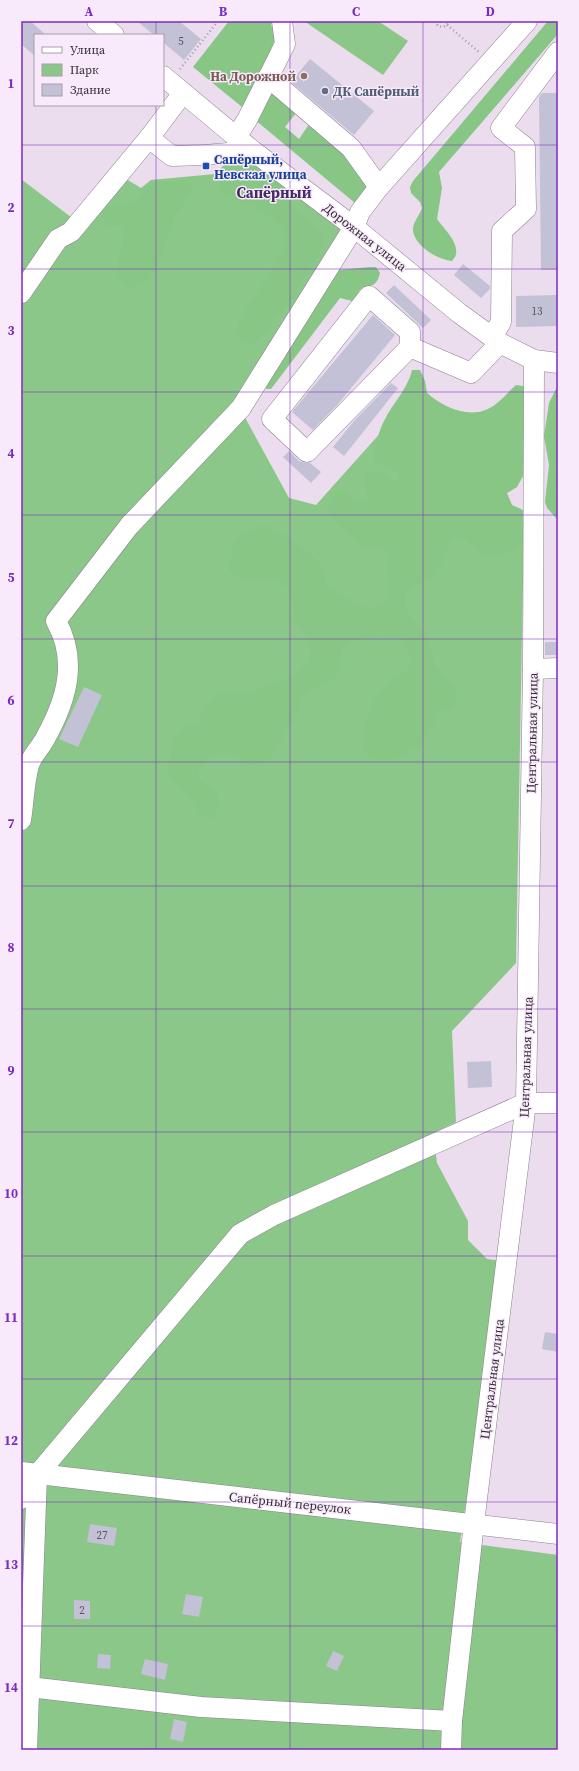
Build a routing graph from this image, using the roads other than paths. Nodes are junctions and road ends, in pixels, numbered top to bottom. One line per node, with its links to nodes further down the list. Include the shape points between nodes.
1 (97, 21): 4 (street)
2 (282, 21): 7 (street, via 285,44)
3 (527, 21): 14 (street)
4 (113, 34)
5 (558, 52): 6 (street)
6 (550, 72): 17 (street, via 501,128 525,147 526,209 502,231 501,322)
7 (268, 77): 11 (street); 14 (street, via 351,148)
8 (172, 84): 9 (street); 11 (street, Дорожная улица)
9 (164, 103)
10 (163, 106): 12 (street)
11 (236, 137): 13 (street, Дорожная улица)
12 (149, 138): 13 (street, via 172,156); 16 (street, via 71,232 58,239)
13 (253, 151): 15 (street, Дорожная улица)
14 (379, 187): 15 (street, via 360,212)
15 (354, 227): 17 (street, Дорожная улица); 23 (street, via 240,408 129,526 56,621 64,636 68,659 67,688 47,736 29,764)
16 (21, 293)
17 (496, 340): 18 (street, via 471,373); 19 (street, Дорожная улица)
18 (410, 347): 18 (street, via 307,452 272,419 369,296 410,332)
19 (534, 360): 20 (street, Дорожная улица); 22 (street, Центральная улица)
20 (558, 363)
21 (558, 668): 22 (street)
22 (533, 669): 24 (street, Центральная улица)
23 (21, 820)
24 (526, 1103): 25 (street); 26 (street, via 274,1215 240,1234); 28 (street, Центральная улица)
25 (558, 1103)
26 (29, 1474): 27 (street); 28 (street, Сапёрный переулок); 30 (street)
27 (21, 1499)
28 (474, 1523): 29 (street, Сапёрный переулок); 31 (street, Центральная улица)
29 (558, 1534)
30 (30, 1687): 31 (street, via 201,1707); 32 (street)
31 (452, 1721): 33 (street, Центральная улица)
32 (27, 1750)
33 (451, 1750)

